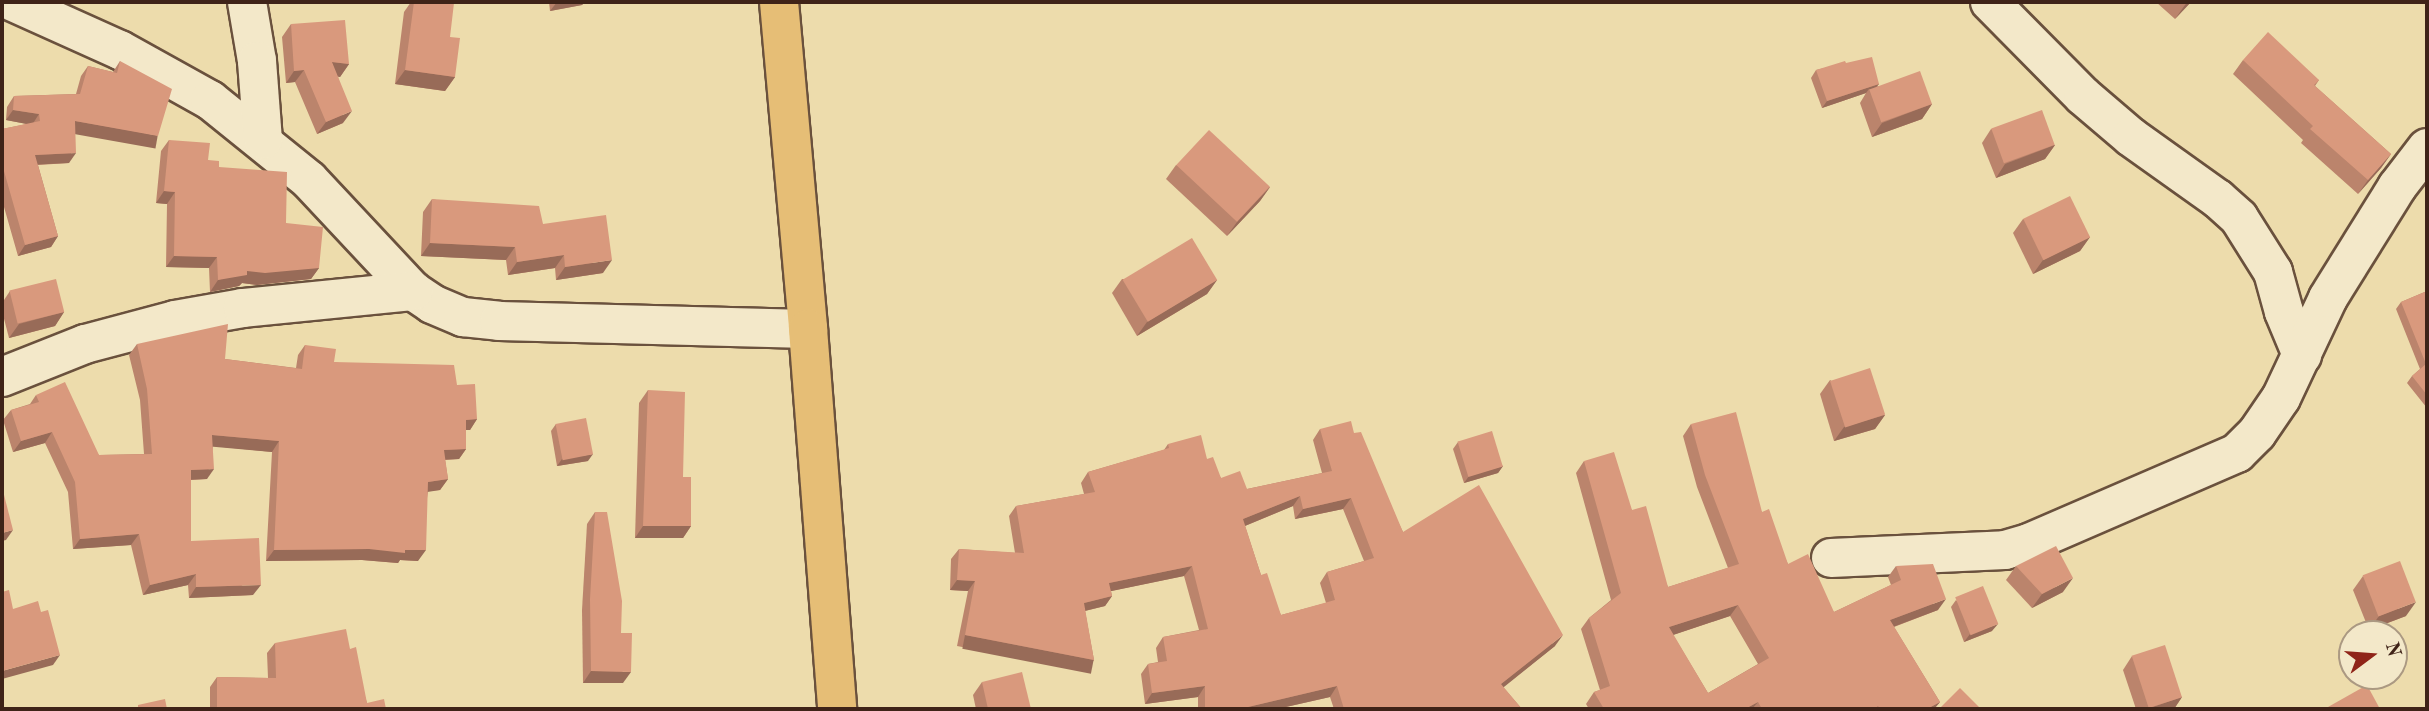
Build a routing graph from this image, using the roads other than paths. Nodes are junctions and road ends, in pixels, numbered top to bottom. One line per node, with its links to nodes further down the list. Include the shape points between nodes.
1 (13, 2): 5 (street, via 120,50 210,100)
2 (247, 2): 5 (street, via 257,61)
3 (779, 2): 8 (main road)
4 (1990, 2): 9 (street, via 2083,96 2239,218 2273,272)
5 (262, 140): 7 (street, via 318,189)
6 (2427, 148): 9 (street, via 2366,235 2328,298)
7 (413, 291): 8 (street, via 463,317 499,321); 10 (street, via 243,308 174,320 85,344)
8 (808, 330): 12 (main road)
9 (2302, 355): 11 (street, via 2258,433 2237,453 2029,543 2005,550)
10 (2, 377)
11 (1831, 558)
12 (836, 709)

